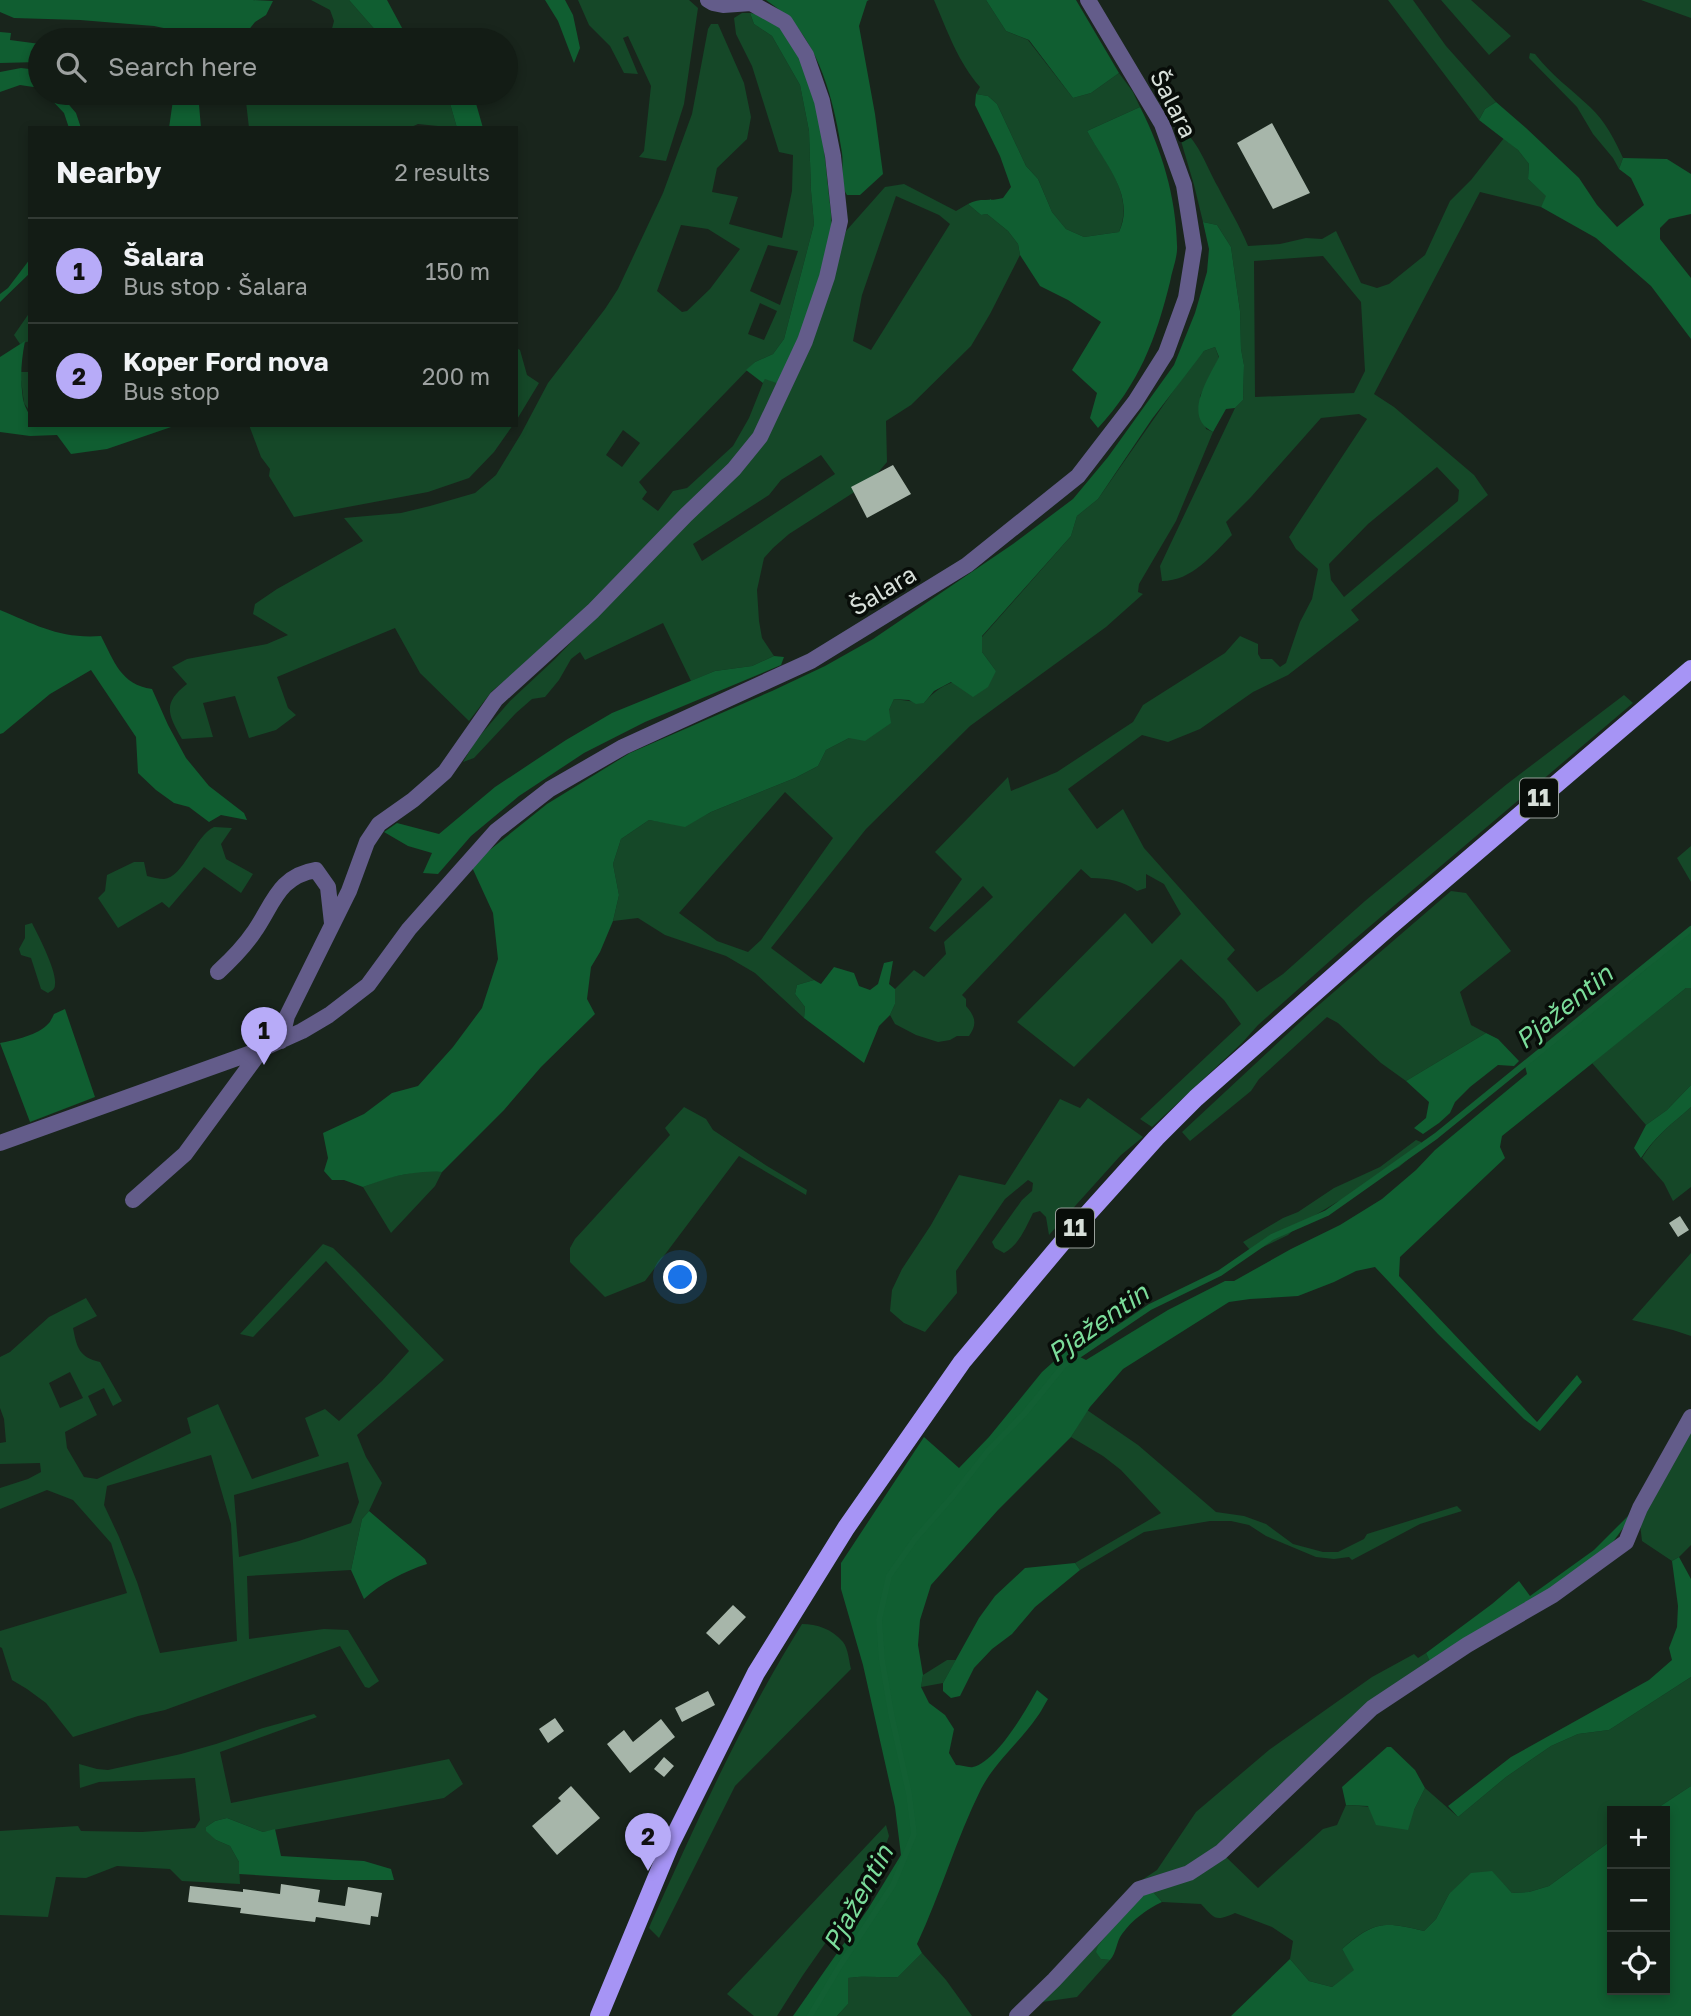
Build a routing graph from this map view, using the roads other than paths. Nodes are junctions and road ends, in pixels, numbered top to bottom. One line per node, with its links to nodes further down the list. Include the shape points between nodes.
1 (708, 0): 4 (street, via 723,5 751,3 785,22 806,55 822,102 840,221 805,341 760,437 734,469 593,611 496,699 445,772 379,824)
2 (1088, 0): 6 (street, Šalara, via 1162,124 1184,185 1194,248 1186,298 1166,353 1078,476 967,565 811,661 623,747 550,789 496,831 409,929 368,985 329,1015)
3 (1691, 670): 11 (main road, 11, via 1196,1098 1066,1238 962,1362 846,1528 756,1673 670,1845)
4 (332, 923): 5 (street, via 328,887 316,870 301,872 277,892 255,931); 6 (street, via 287,1016)
5 (218, 972)
6 (281, 1041): 7 (street, Šalara)
7 (262, 1049): 8 (street, Šalara); 9 (street, via 186,1154)
8 (0, 1143)
9 (133, 1200)
10 (1691, 1417): 12 (street, via 1626,1542 1553,1595 1372,1708 1221,1852 1189,1873 1139,1889)
11 (599, 2016)
12 (1017, 2016)

